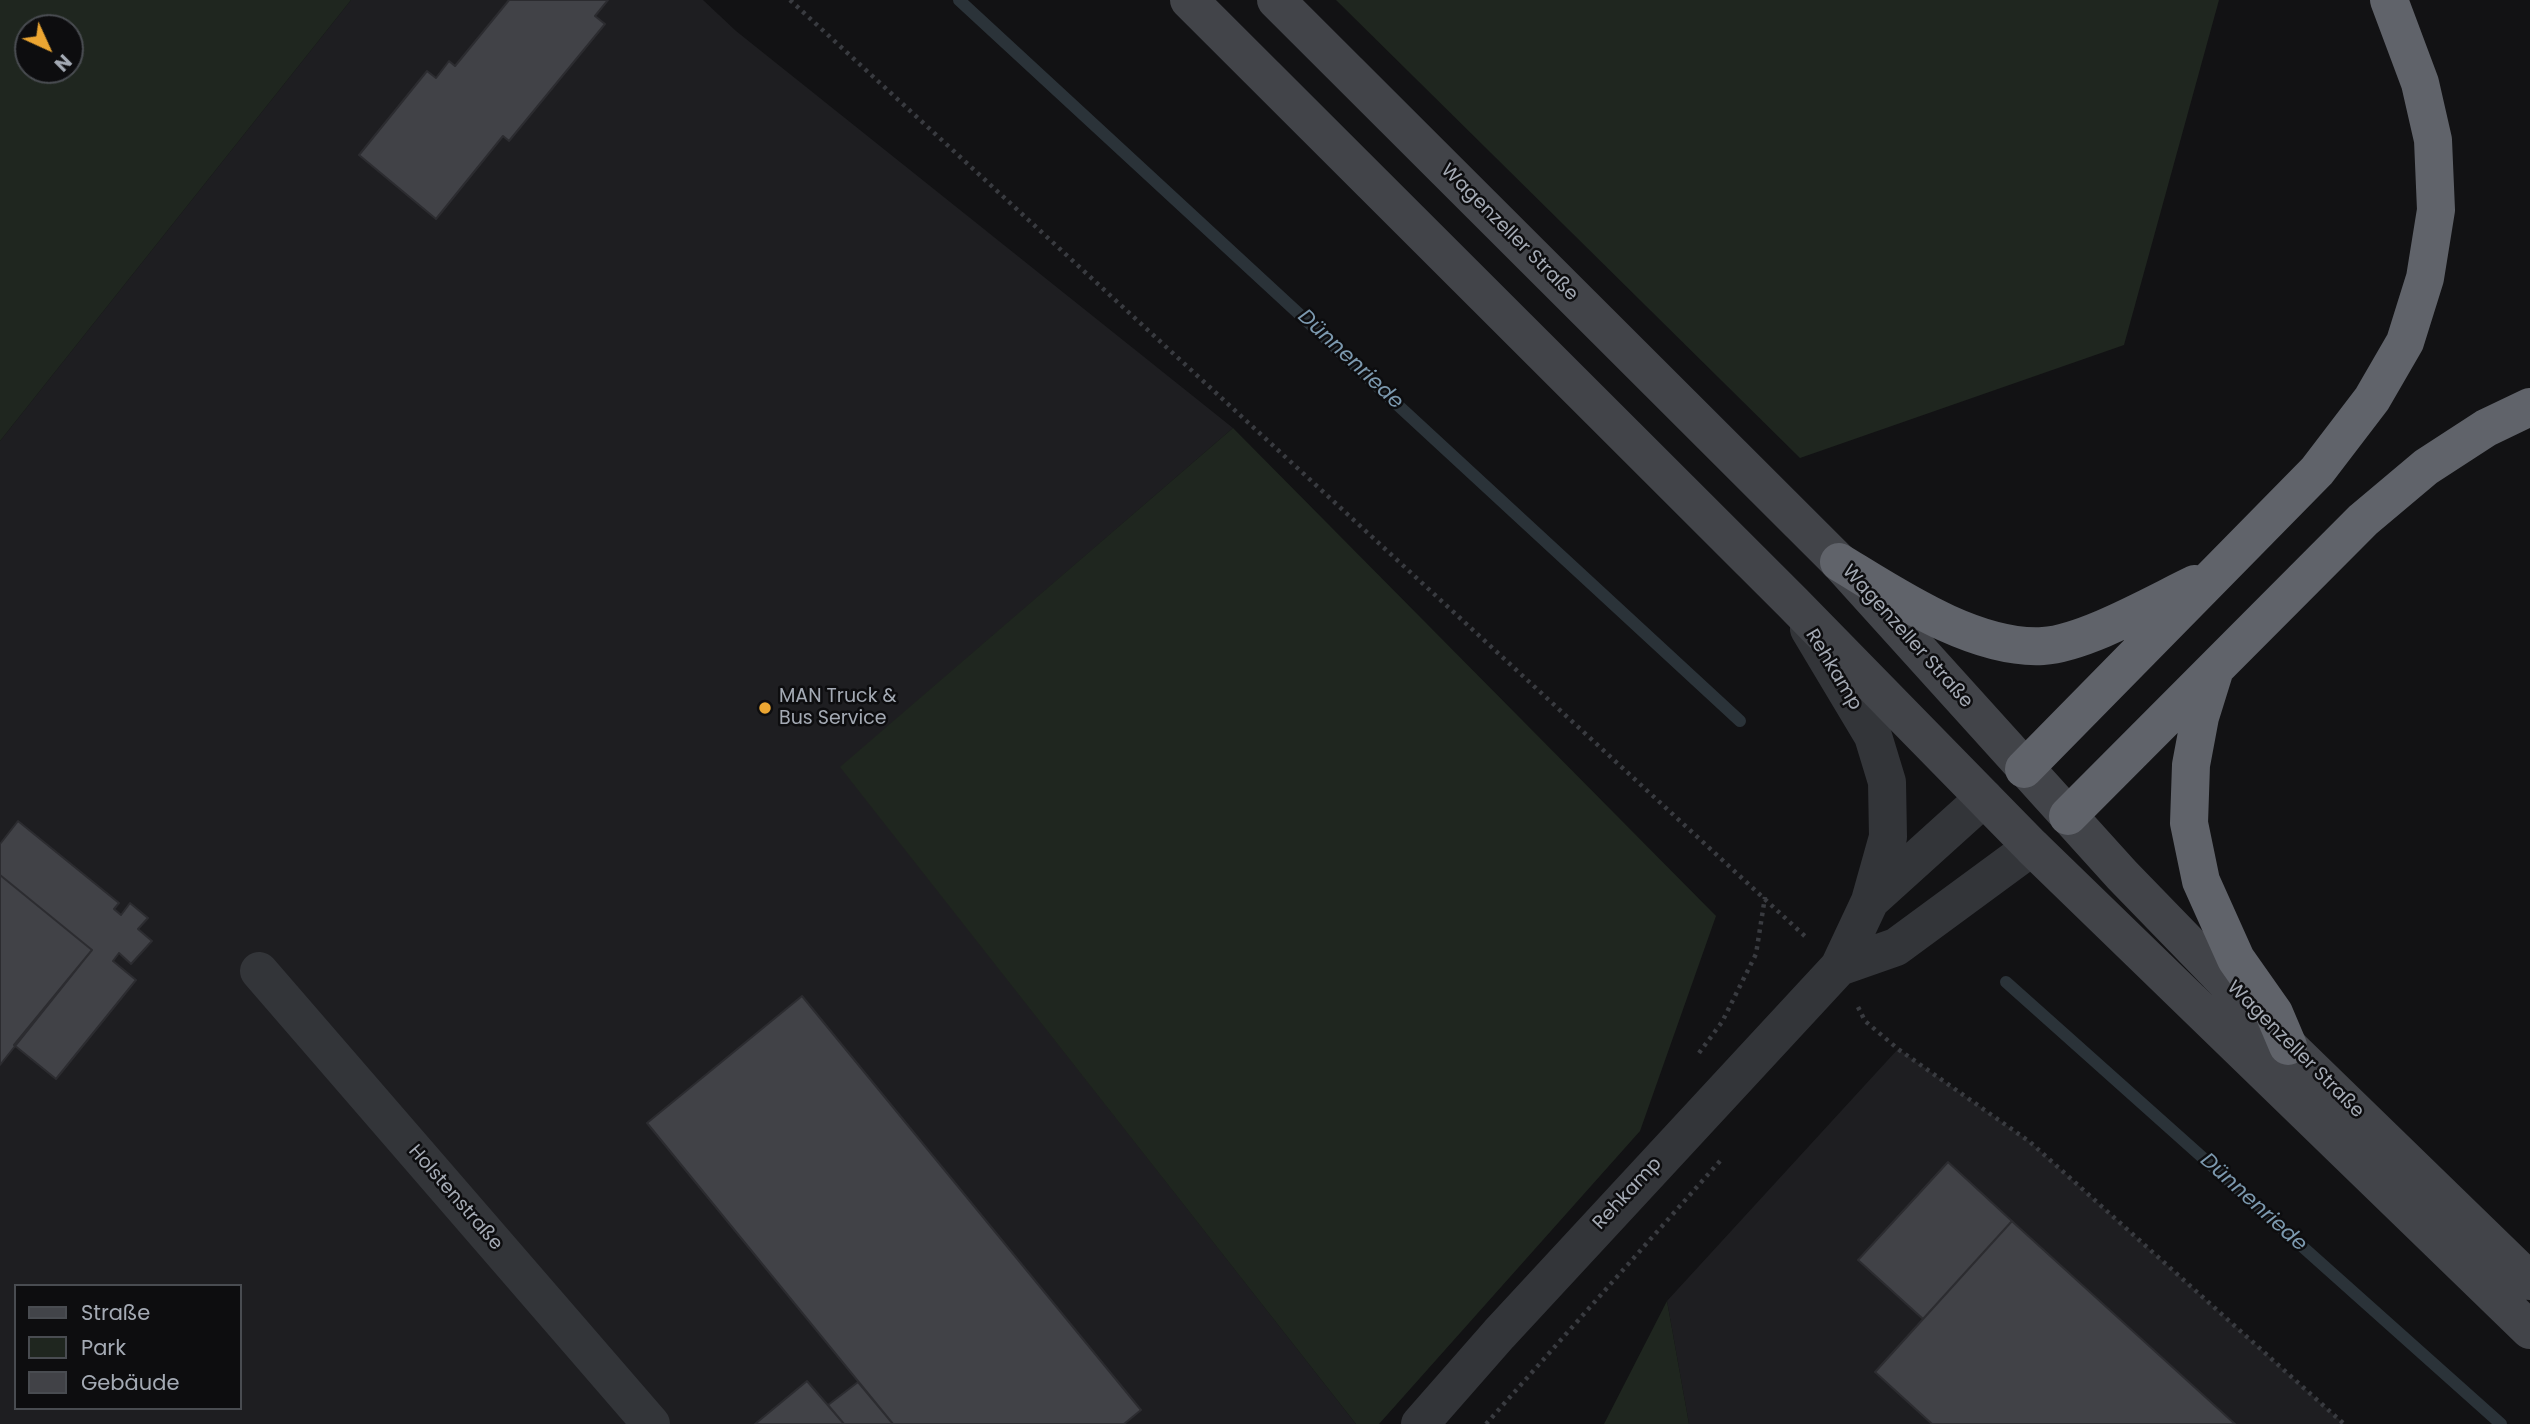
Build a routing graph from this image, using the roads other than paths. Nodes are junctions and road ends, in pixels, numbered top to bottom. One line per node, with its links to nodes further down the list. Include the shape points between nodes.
1 (1189, 0): 7 (main road)
2 (1276, 0): 5 (main road, Wagenzeller Straße)
3 (2389, 0): 6 (highway, via 2420,83 2433,140 2436,211 2425,278 2405,342 2372,398 2317,471)
4 (2530, 407): 8 (highway, via 2486,428 2426,467 2363,520)
5 (1839, 562): 6 (highway, via 1925,614 2003,643 2044,646 2088,635); 9 (main road, Wagenzeller Straße)
6 (2219, 572): 9 (highway)
7 (1793, 603): 10 (main road); 13 (street, Rehkamp, via 1873,736 1887,782 1888,837)
8 (2216, 666): 11 (highway); 16 (highway, via 2190,765 2189,823 2201,881 2236,959 2274,1013)
9 (2024, 769): 10 (main road); 11 (main road, Wagenzeller Straße)
10 (1984, 798): 12 (main road); 13 (street, Rehkamp)
11 (2068, 816): 12 (main road); 16 (main road, Wagenzeller Straße)
12 (2032, 847): 14 (street, Rehkamp, via 1896,947); 18 (main road)
13 (1870, 901): 14 (street, Rehkamp)
14 (1839, 967): 20 (street, Rehkamp)
15 (259, 971): 19 (street, Holstenstraße)
16 (2288, 1046): 17 (main road, Wagenzeller Straße)
17 (2530, 1281)
18 (2530, 1330)
19 (651, 1424)
20 (1420, 1424)

